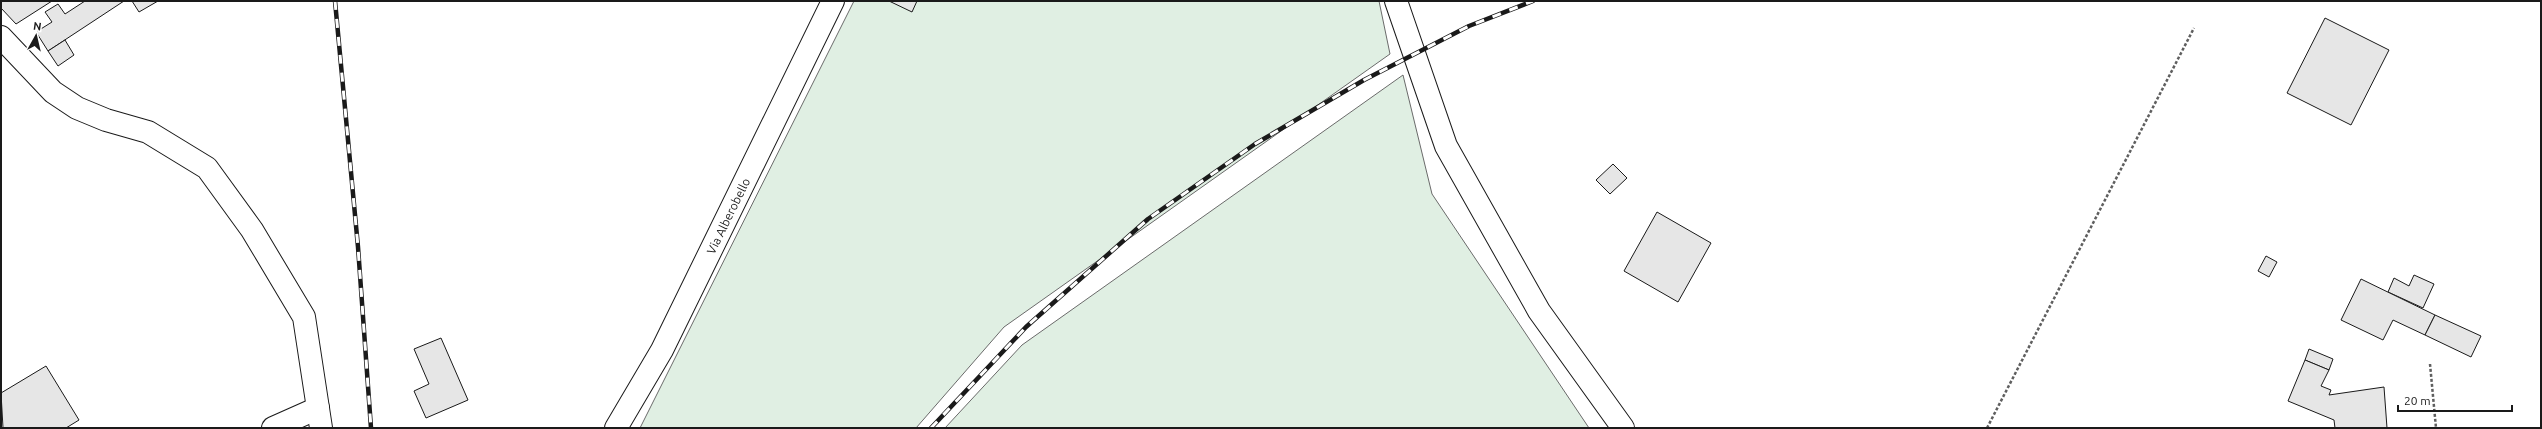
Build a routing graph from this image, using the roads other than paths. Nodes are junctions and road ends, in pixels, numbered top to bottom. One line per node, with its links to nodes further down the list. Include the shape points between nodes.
1 (832, 1): 6 (street, Via Alberobello, via 662,350)
2 (1396, 1): 7 (street, via 1446,146 1539,311)
3 (1, 37): 4 (street, via 53,92 77,108 106,120 148,132 207,168 252,230 304,317)
4 (320, 418): 5 (street)
5 (273, 428)
6 (616, 428)
7 (1623, 428)

